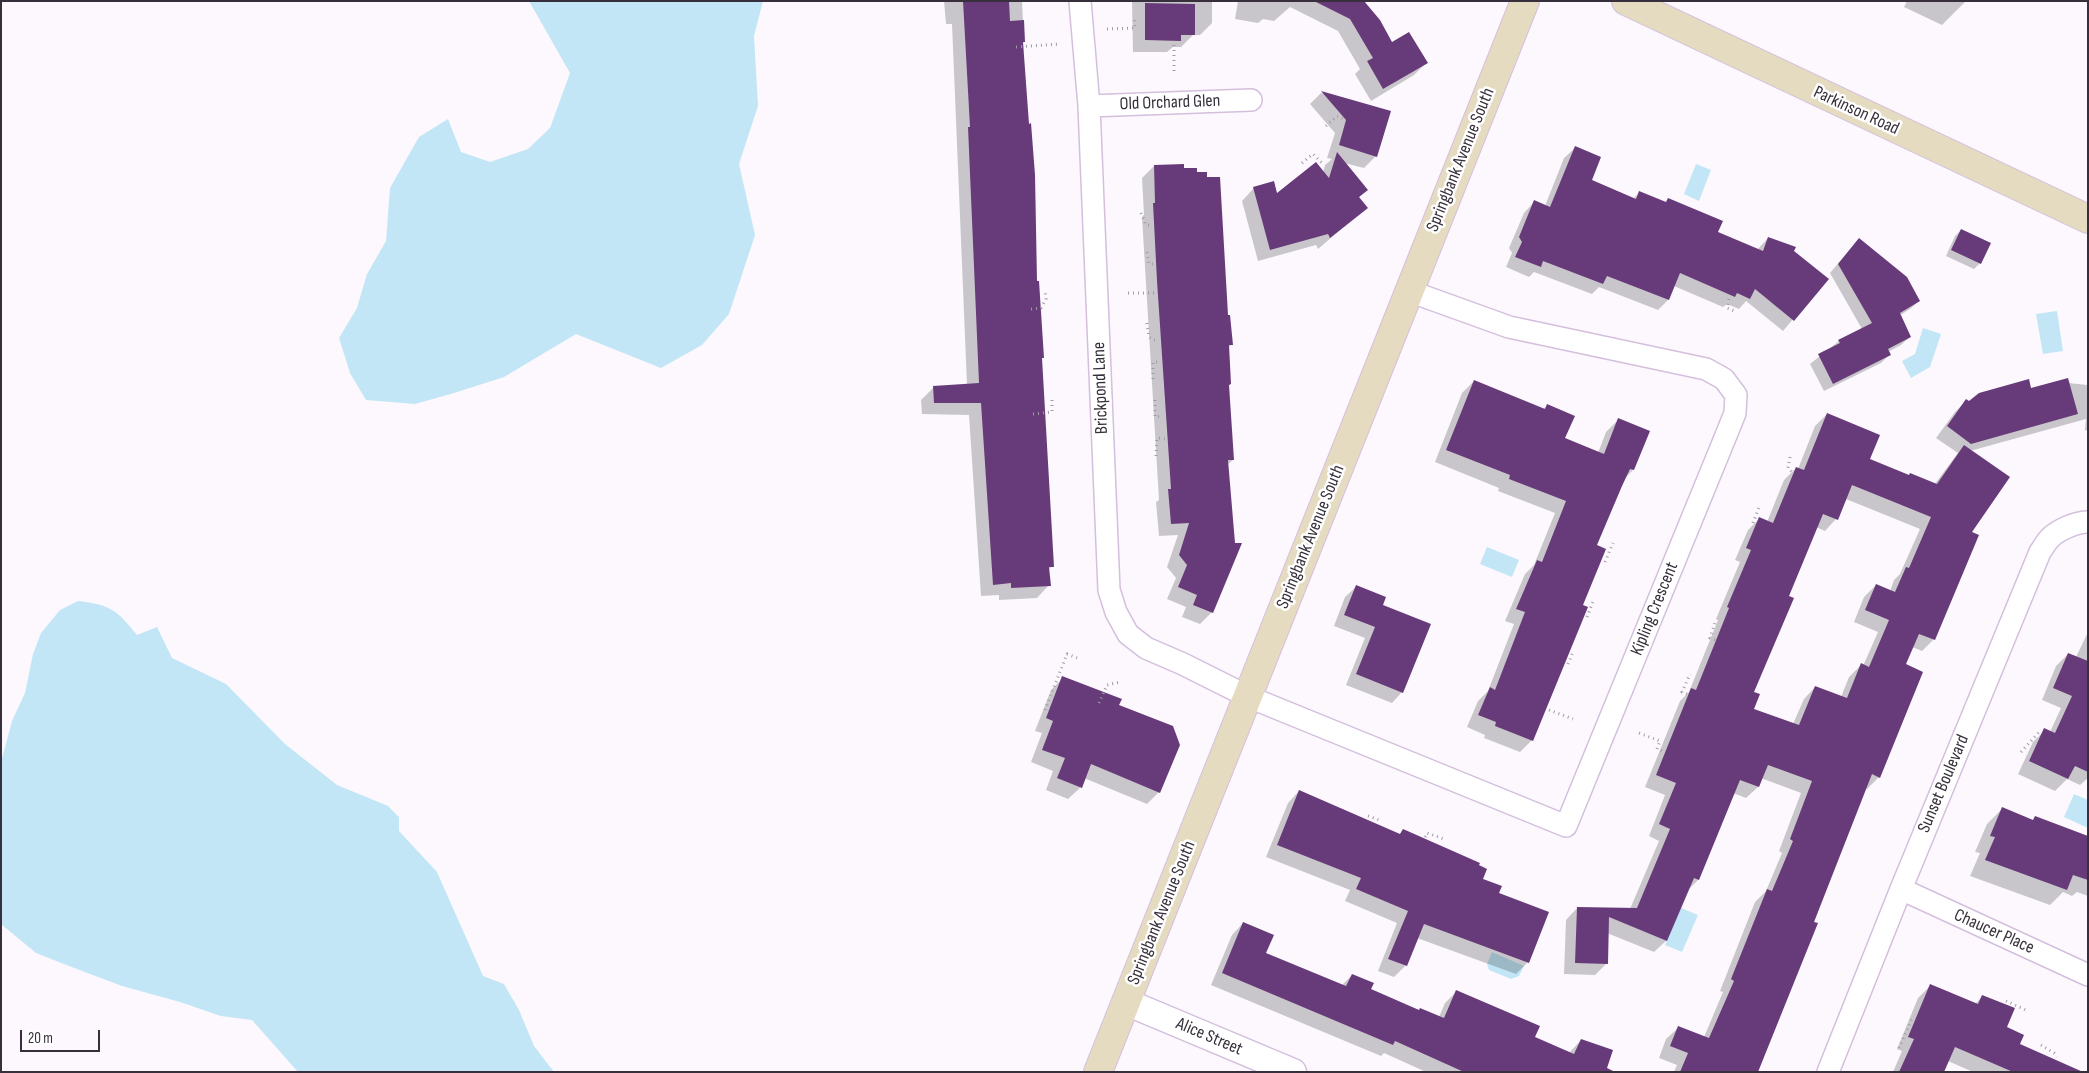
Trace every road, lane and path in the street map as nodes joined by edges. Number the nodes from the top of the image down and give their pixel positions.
1 (1080, 1) edge
2 (1525, 1) edge
3 (1626, 1) edge
4 (1134, 17) dead end
5 (1083, 36) junction
6 (1174, 41) dead end
7 (1016, 47) dead end
8 (1174, 71) dead end
9 (1251, 100) dead end
10 (1089, 106) junction
11 (1344, 119) dead end
12 (1326, 126) dead end
13 (1302, 163) dead end
14 (1323, 164) dead end
15 (1141, 213) dead end
16 (2088, 219) edge
17 (1153, 225) dead end
18 (1147, 252) dead end
19 (1155, 264) dead end
20 (1045, 291) dead end
21 (1409, 291) junction
22 (1128, 293) dead end
23 (1156, 293) dead end
24 (1728, 300) dead end
25 (1031, 309) dead end
26 (1737, 312) dead end
27 (1147, 323) dead end
28 (1159, 340) dead end
29 (1161, 362) dead end
30 (1153, 379) dead end
31 (1052, 397) dead end
32 (1155, 400) dead end
33 (1033, 414) dead end
34 (1162, 416) dead end
35 (1166, 438) dead end
36 (1156, 456) dead end
37 (1790, 457) dead end
38 (1792, 472) dead end
39 (1760, 505) dead end
40 (2088, 522) edge
41 (1753, 524) dead end
42 (1613, 543) dead end
43 (1605, 562) dead end
44 (1594, 599) dead end
45 (1587, 617) dead end
46 (1716, 620) dead end
47 (1715, 640) dead end
48 (1573, 652) dead end
49 (1080, 659) dead end
50 (1568, 664) dead end
51 (1690, 674) dead end
52 (1120, 682) dead end
53 (1686, 694) dead end
54 (1249, 697) junction
55 (1099, 703) dead end
56 (1045, 710) dead end
57 (1549, 710) dead end
58 (1573, 719) dead end
59 (2041, 730) dead end
60 (1639, 733) dead end
61 (1662, 751) dead end
62 (2021, 752) dead end
63 (1368, 816) dead end
64 (1382, 821) dead end
65 (1425, 837) dead end
66 (1444, 839) dead end
67 (1901, 889) junction
68 (2088, 975) edge
69 (2006, 1001) dead end
70 (1126, 1002) junction
71 (2028, 1011) dead end
72 (1913, 1016) dead end
73 (2041, 1045) dead end
74 (1899, 1048) dead end
75 (2057, 1057) dead end
76 (1098, 1072) edge
77 (1292, 1072) edge
78 (1828, 1072) edge

1 - 5 street, Brickpond Lane
2 - 21 main road, Springbank Avenue South
3 - 16 main road, Parkinson Road
4 - 5 path
5 - 7 path
5 - 10 street, Brickpond Lane
6 - 8 path
9 - 10 street, Old Orchard Glen
10 - 54 street, Brickpond Lane
11 - 12 path
13 - 14 path
15 - 17 path
18 - 19 path
20 - 25 path
21 - 54 main road, Springbank Avenue South
21 - 54 street, Kipling Crescent
22 - 23 path
24 - 26 path
27 - 28 path
29 - 30 path
31 - 33 path
32 - 34 path
35 - 36 path
37 - 38 path
39 - 41 path
40 - 67 street, Sunset Boulevard
42 - 43 path
44 - 45 path
46 - 47 path
48 - 50 path
49 - 56 path
51 - 53 path
52 - 55 path
54 - 70 main road, Springbank Avenue South
57 - 58 path
59 - 62 path
60 - 61 path
63 - 64 path
65 - 66 path
67 - 68 street, Chaucer Place
67 - 78 street, Sunset Boulevard
69 - 71 path
70 - 76 main road, Springbank Avenue South
70 - 77 street, Alice Street
72 - 74 path
73 - 75 path

